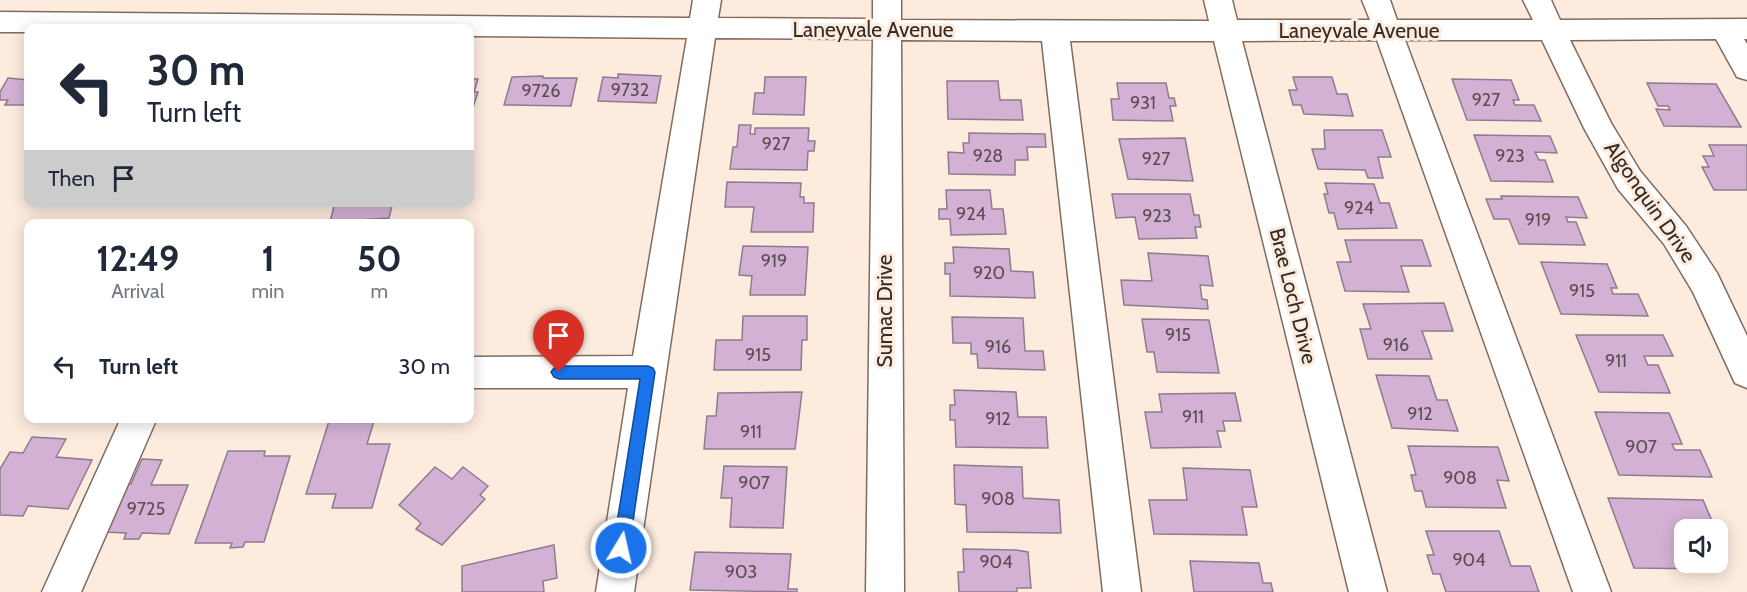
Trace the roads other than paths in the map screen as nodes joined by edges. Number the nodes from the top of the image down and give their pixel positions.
1 (1218, 0) edge
2 (1376, 0) edge
3 (1537, 0) edge
4 (704, 15) edge
5 (886, 15) edge
6 (0, 22) edge
7 (1550, 29) junction
8 (1736, 29) edge
9 (1387, 31) junction
10 (1055, 32) junction
11 (1226, 32) junction
12 (1747, 69) edge
13 (474, 372) edge
14 (648, 372) junction
15 (1747, 372) edge
16 (137, 423) edge
17 (61, 592) edge
18 (615, 592) edge
19 (885, 592) edge
20 (1122, 592) edge
21 (1368, 592) edge
22 (1592, 592) edge

1 - 11 street, Brae Loch Drive
2 - 9 street
3 - 7 street, Algonquin Drive
4 - 5 street, Laneyvale Avenue
4 - 6 street, Laneyvale Avenue
4 - 14 street
5 - 10 street, Laneyvale Avenue
5 - 19 street, Sumac Drive
7 - 8 street, Laneyvale Avenue
7 - 9 street, Laneyvale Avenue
7 - 15 street, Algonquin Drive
8 - 12 street
9 - 11 street, Laneyvale Avenue
9 - 22 street
10 - 11 street, Laneyvale Avenue
10 - 20 street
11 - 21 street, Brae Loch Drive
13 - 14 street
14 - 18 street
16 - 17 street

